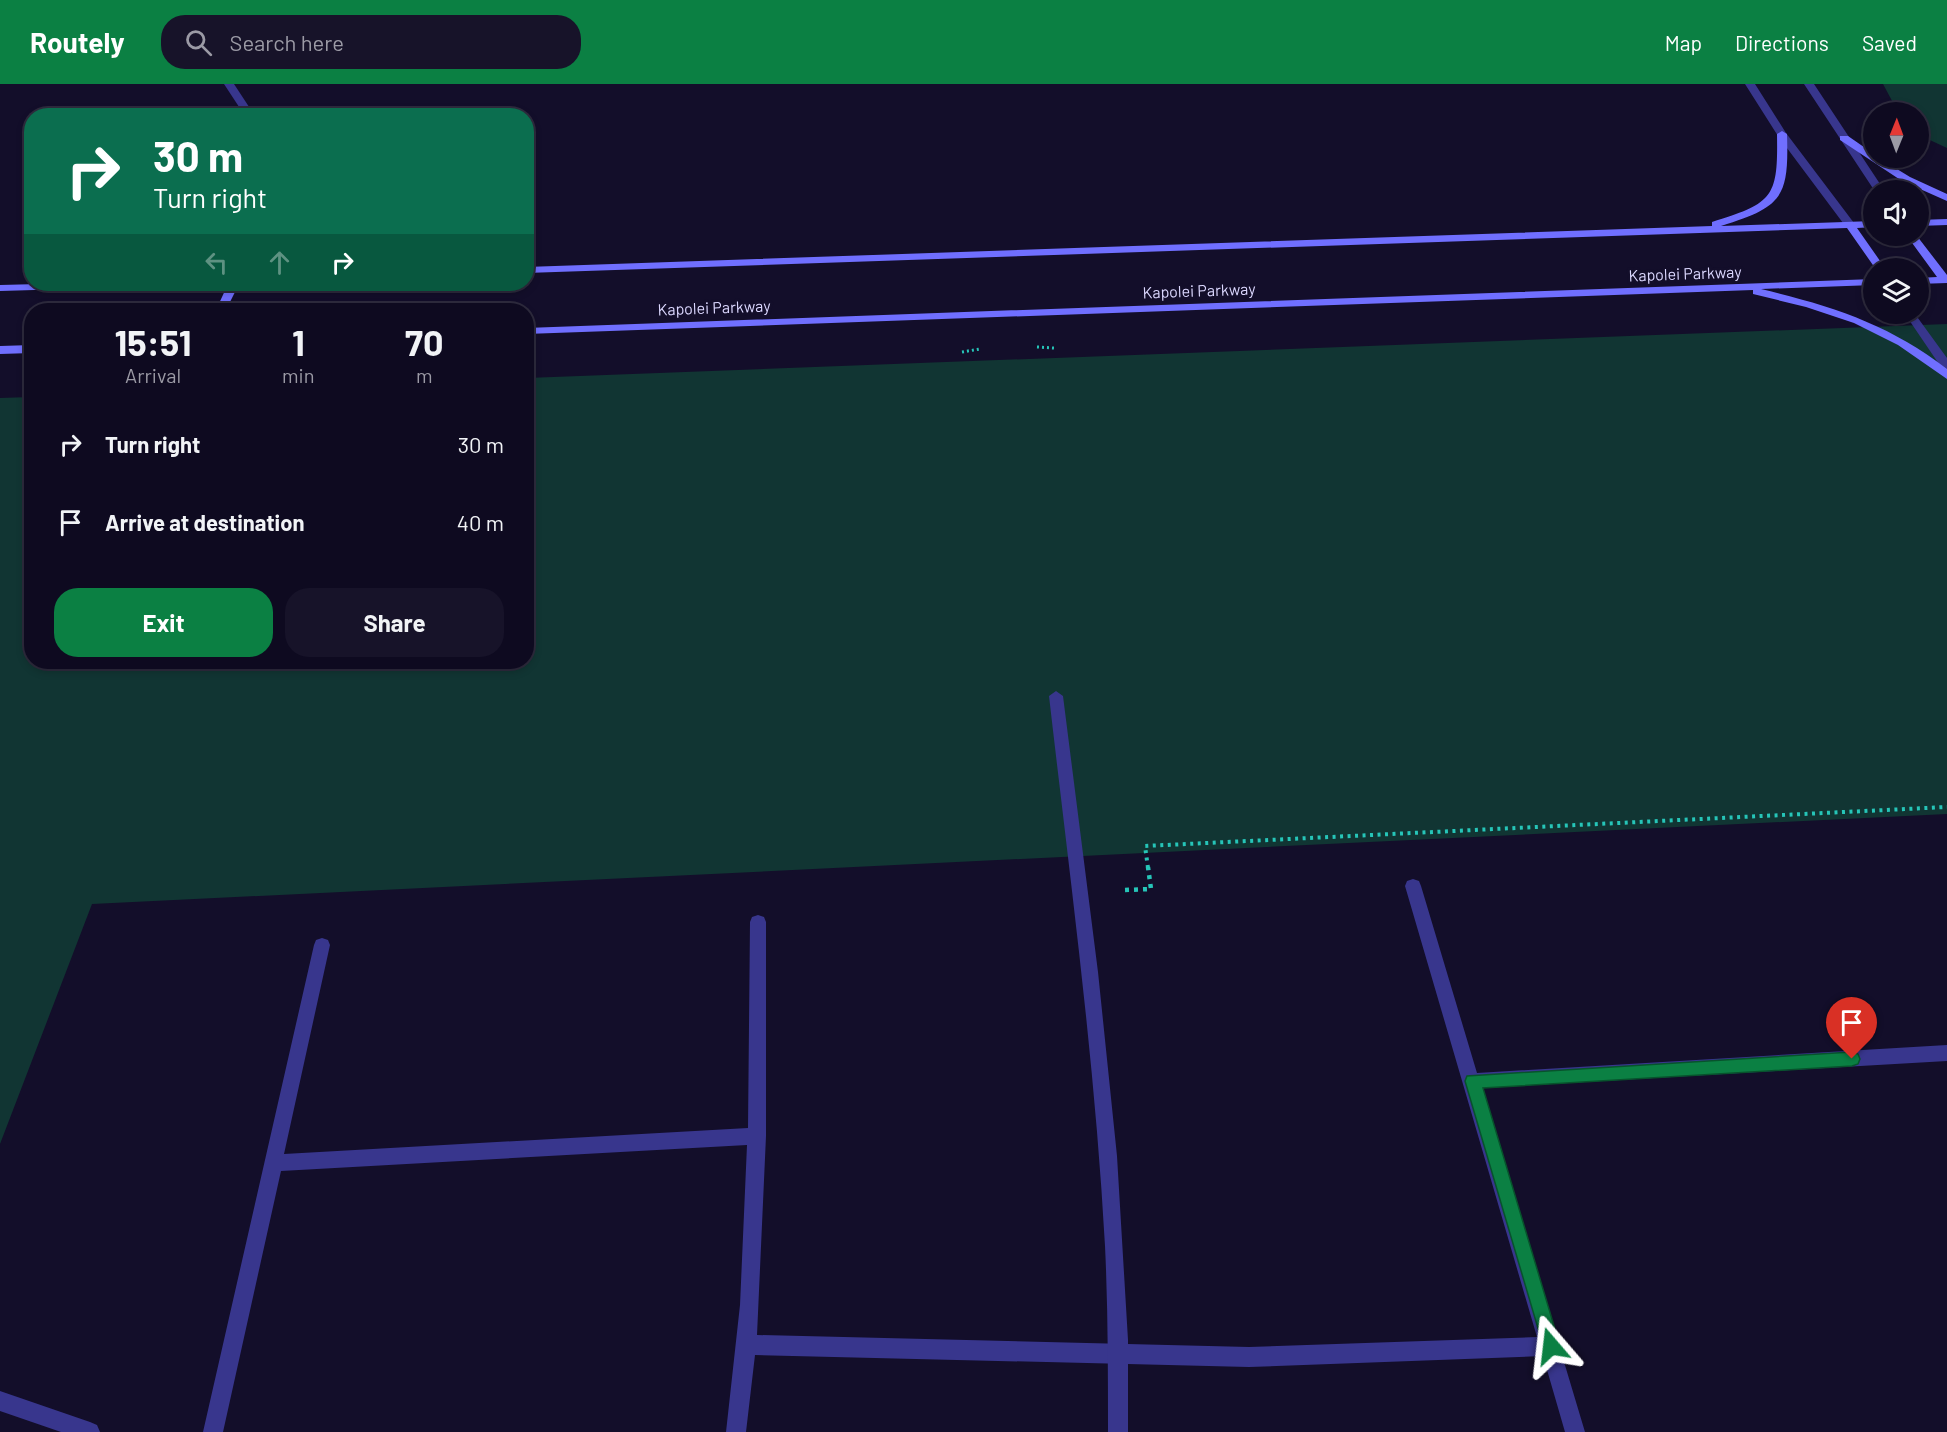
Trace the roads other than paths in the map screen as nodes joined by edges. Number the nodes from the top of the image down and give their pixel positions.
1 (229, 84) edge
2 (1750, 84) edge
3 (1809, 84) edge
4 (245, 108) edge
5 (1782, 134) junction
6 (1844, 138) junction
7 (1872, 180) edge
8 (1947, 198) edge
9 (1947, 222) edge
10 (1929, 223) edge
11 (1863, 224) edge
12 (1850, 225) junction
13 (1696, 230) junction
14 (1920, 246) edge
15 (1873, 258) edge
16 (534, 270) edge
17 (1946, 280) edge
18 (1929, 281) edge
19 (1863, 282) edge
20 (24, 287) edge
21 (1737, 287) junction
22 (0, 288) edge
23 (1917, 324) edge
24 (534, 331) edge
25 (24, 348) edge
26 (0, 350) edge
27 (1947, 368) edge
28 (1947, 375) edge
29 (1056, 696) dead end
30 (1413, 886) dead end
31 (758, 922) dead end
32 (322, 945) dead end
33 (1947, 1053) edge
34 (1473, 1081) junction
35 (757, 1136) junction
36 (273, 1163) junction
37 (747, 1345) junction
38 (1551, 1346) junction
39 (1119, 1353) junction
40 (0, 1401) edge
41 (90, 1432) edge
42 (213, 1432) edge
43 (736, 1432) edge
44 (1118, 1432) edge
45 (1575, 1432) edge

1 - 4 street
2 - 5 street
3 - 6 street
5 - 12 street
5 - 13 main road
6 - 7 street
6 - 8 main road
9 - 10 main road
11 - 12 main road
12 - 13 main road
12 - 15 main road
13 - 16 main road
14 - 17 main road
17 - 18 main road
19 - 21 main road, Kapolei Parkway
20 - 22 main road
21 - 24 main road, Kapolei Parkway
21 - 28 main road
23 - 27 street
25 - 26 main road
29 - 39 street
30 - 34 street
31 - 35 street
32 - 36 street
33 - 34 street
34 - 38 street
35 - 36 street
35 - 37 street
36 - 42 street
37 - 39 street
37 - 43 street
38 - 39 street
38 - 45 street
39 - 44 street
40 - 41 street

